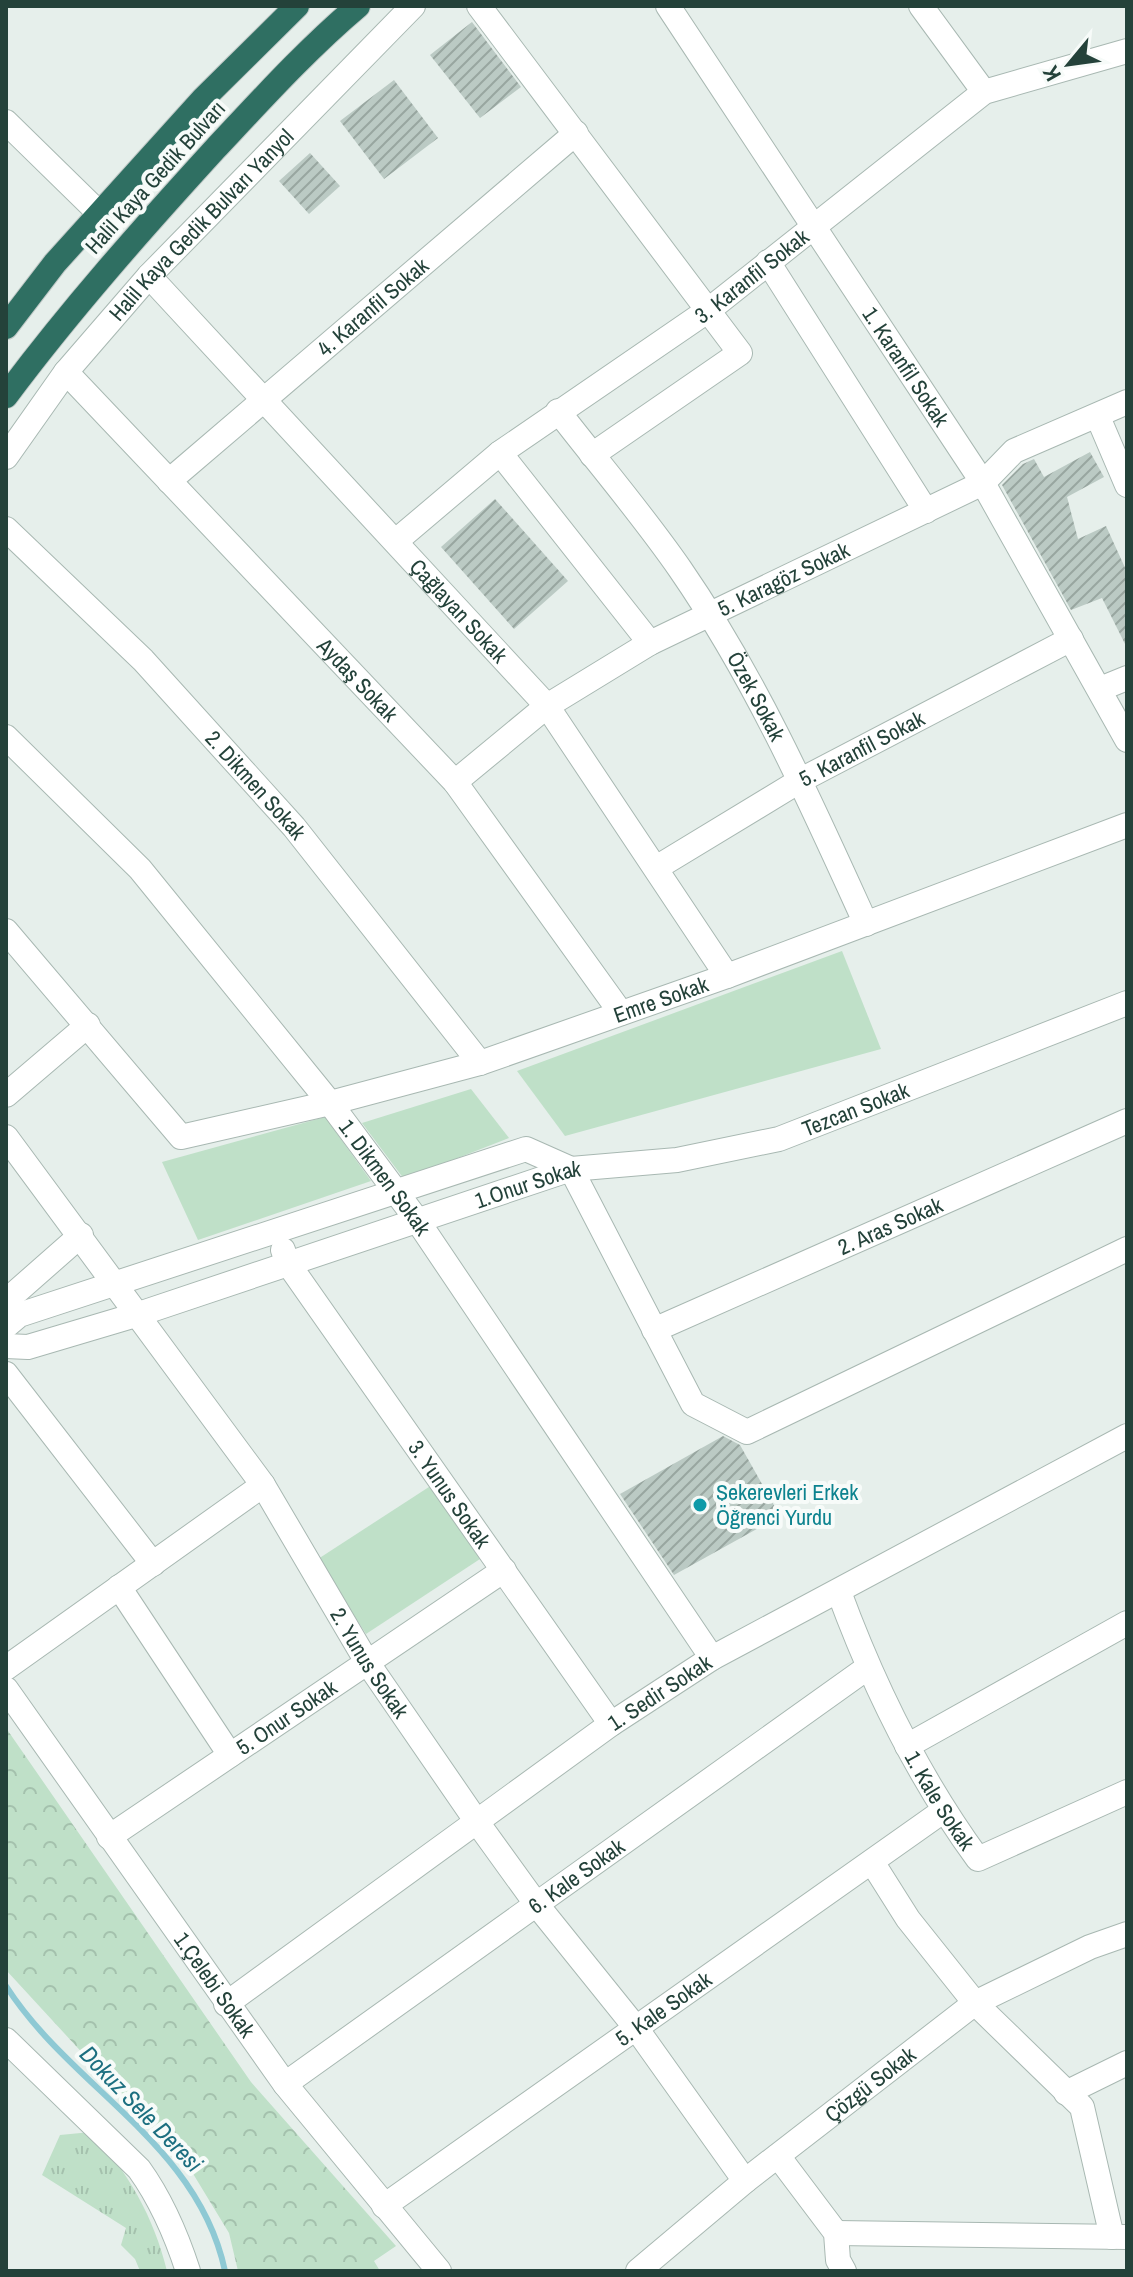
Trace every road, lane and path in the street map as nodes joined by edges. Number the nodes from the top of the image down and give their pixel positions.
1 (297, 6) edge
2 (358, 6) edge
3 (413, 6) edge
4 (479, 6) edge
5 (668, 6) edge
6 (921, 6) edge
7 (1127, 51) edge
8 (984, 92) junction
9 (6, 122) edge
10 (576, 133) junction
11 (100, 214) junction
12 (812, 225) junction
13 (768, 262) junction
14 (149, 276) junction
15 (710, 309) junction
16 (6, 327) edge
17 (66, 372) junction
18 (6, 396) edge
19 (265, 399) junction
20 (1127, 402) edge
21 (558, 411) junction
22 (1098, 417) junction
23 (500, 453) junction
24 (592, 455) junction
25 (6, 457) edge
26 (169, 481) junction
27 (983, 483) junction
28 (1127, 485) edge
29 (926, 511) junction
30 (6, 529) edge
31 (396, 541) junction
32 (708, 613) junction
33 (1071, 639) junction
34 (650, 643) junction
35 (1127, 678) edge
36 (1100, 689) junction
37 (547, 706) junction
38 (6, 737) edge
39 (1127, 740) edge
40 (801, 780) junction
41 (455, 782) junction
42 (1127, 825) edge
43 (656, 868) junction
44 (866, 924) junction
45 (6, 931) edge
46 (727, 976) junction
47 (1127, 1003) edge
48 (621, 1013) junction
49 (88, 1025) junction
50 (480, 1063) junction
51 (6, 1095) edge
52 (330, 1103) junction
53 (1127, 1121) edge
54 (6, 1137) edge
55 (571, 1169) junction
56 (397, 1192) junction
57 (417, 1220) junction
58 (278, 1233) junction
59 (81, 1235) junction
60 (1127, 1249) edge
61 (287, 1262) junction
62 (117, 1285) junction
63 (6, 1301) edge
64 (139, 1314) junction
65 (6, 1326) edge
66 (654, 1330) junction
67 (6, 1346) edge
68 (6, 1374) edge
69 (1127, 1437) edge
70 (263, 1485) junction
71 (153, 1564) junction
72 (504, 1570) junction
73 (119, 1587) junction
74 (839, 1592) junction
75 (1127, 1623) edge
76 (712, 1658) junction
77 (367, 1662) junction
78 (6, 1668) edge
79 (867, 1668) junction
80 (6, 1689) edge
81 (611, 1724) junction
82 (907, 1746) junction
83 (230, 1755) junction
84 (1127, 1792) edge
85 (943, 1811) junction
86 (477, 1822) junction
87 (109, 1837) junction
88 (872, 1862) junction
89 (537, 1905) junction
90 (1127, 1934) edge
91 (975, 2003) junction
92 (226, 2004) junction
93 (636, 2028) junction
94 (6, 2040) edge
95 (1127, 2063) edge
96 (285, 2084) junction
97 (1066, 2093) junction
98 (778, 2156) junction
99 (745, 2181) junction
100 (384, 2206) junction
101 (836, 2233) junction
102 (1119, 2237) edge
103 (648, 2268) edge
104 (188, 2271) edge
105 (439, 2271) edge
106 (844, 2271) edge

1 - 11 highway, Halil Kaya Gedik Bulvarı
2 - 18 highway, Halil Kaya Gedik Bulvarı
3 - 14 street, Halil Kaya Gedik Bulvarı Yanyol
4 - 10 street
5 - 12 street, 1. Karanfil Sokak
6 - 8 street
7 - 8 street, 3. Karanfil Sokak
8 - 12 street, 3. Karanfil Sokak
9 - 11 street
10 - 15 street
10 - 19 street, 4. Karanfil Sokak
11 - 16 highway, Halil Kaya Gedik Bulvarı
12 - 13 street, 3. Karanfil Sokak
12 - 27 street, 1. Karanfil Sokak
13 - 15 street, 3. Karanfil Sokak
13 - 29 street
14 - 17 street, Halil Kaya Gedik Bulvarı Yanyol
14 - 19 street, Çağlayan Sokak
15 - 21 street, 3. Karanfil Sokak
15 - 24 street
17 - 25 street, Halil Kaya Gedik Bulvarı Yanyol
17 - 26 street, Aydaş Sokak
19 - 26 street, 4. Karanfil Sokak
19 - 31 street, Çağlayan Sokak
20 - 22 street, 5. Karagöz Sokak
21 - 23 street, 3. Karanfil Sokak
21 - 24 street, Özek Sokak
22 - 27 street, 5. Karagöz Sokak
22 - 28 street
23 - 31 street, 3. Karanfil Sokak
23 - 34 street
24 - 32 street, Özek Sokak
26 - 41 street, Aydaş Sokak
27 - 29 street, 5. Karagöz Sokak
27 - 33 street, 1. Karanfil Sokak
29 - 32 street, 5. Karagöz Sokak
30 - 50 street, 2. Dikmen Sokak
31 - 37 street, Çağlayan Sokak
32 - 34 street, 5. Karagöz Sokak
32 - 40 street, Özek Sokak
33 - 36 street, 1. Karanfil Sokak
33 - 40 street, 5. Karanfil Sokak
34 - 37 street, 5. Karagöz Sokak
35 - 36 street
36 - 39 street, 1. Karanfil Sokak
37 - 41 street, 5. Karagöz Sokak
37 - 43 street, Çağlayan Sokak
38 - 52 street, 1. Dikmen Sokak
40 - 43 street, 5. Karanfil Sokak
40 - 44 street, Özek Sokak
41 - 48 street, Aydaş Sokak
42 - 44 street, Emre Sokak
43 - 46 street, Çağlayan Sokak
44 - 46 street, Emre Sokak
45 - 49 street
46 - 48 street, Emre Sokak
47 - 55 street, Tezcan Sokak
48 - 50 street, Emre Sokak
49 - 51 street
49 - 52 street, Emre Sokak
50 - 52 street, Emre Sokak
52 - 56 street, 1. Dikmen Sokak
53 - 66 street, 2. Aras Sokak
54 - 59 street, 2. Yunus Sokak
55 - 56 street, 1.Onur Sokak
55 - 57 street, 1.Onur Sokak
55 - 66 street
56 - 57 street, 1. Dikmen Sokak
56 - 58 street, 1.Onur Sokak
57 - 61 street, 1.Onur Sokak
57 - 76 street, 1. Dikmen Sokak
58 - 61 street, 3. Yunus Sokak
58 - 62 street, 1.Onur Sokak
59 - 62 street, 2. Yunus Sokak
59 - 63 street
60 - 66 street
61 - 64 street, 1.Onur Sokak
61 - 72 street, 3. Yunus Sokak
62 - 64 street, 2. Yunus Sokak
62 - 65 street, 1.Onur Sokak
64 - 67 street, 1.Onur Sokak
64 - 70 street, 2. Yunus Sokak
68 - 71 street
69 - 74 street, 1. Sedir Sokak
70 - 71 street
70 - 77 street, 2. Yunus Sokak
71 - 73 street
72 - 77 street, 5. Onur Sokak
72 - 81 street, 3. Yunus Sokak
73 - 78 street
73 - 83 street
74 - 76 street, 1. Sedir Sokak
74 - 79 street, 1. Kale Sokak
75 - 82 street
76 - 81 street, 1. Sedir Sokak
77 - 83 street, 5. Onur Sokak
77 - 86 street, 2. Yunus Sokak
79 - 82 street, 1. Kale Sokak
79 - 89 street, 6. Kale Sokak
80 - 87 street, 1.Çelebi Sokak
81 - 86 street, 1. Sedir Sokak
82 - 85 street, 1. Kale Sokak
83 - 87 street, 5. Onur Sokak
84 - 85 street, 1. Kale Sokak
85 - 88 street, 5. Kale Sokak
86 - 89 street, 2. Yunus Sokak
86 - 92 street, 1. Sedir Sokak
87 - 92 street, 1.Çelebi Sokak
88 - 91 street
88 - 93 street, 5. Kale Sokak
89 - 93 street, 2. Yunus Sokak
89 - 96 street, 6. Kale Sokak
90 - 91 street, Çözgü Sokak
91 - 97 street
91 - 98 street, Çözgü Sokak
92 - 96 street, 1.Çelebi Sokak
93 - 99 street, 2. Yunus Sokak
93 - 100 street, 5. Kale Sokak
94 - 104 street
95 - 97 street
96 - 100 street, 1.Çelebi Sokak
97 - 102 street
98 - 99 street, Çözgü Sokak
98 - 101 street
99 - 103 street, Çözgü Sokak
100 - 105 street, 1.Çelebi Sokak
101 - 102 street
101 - 106 street

